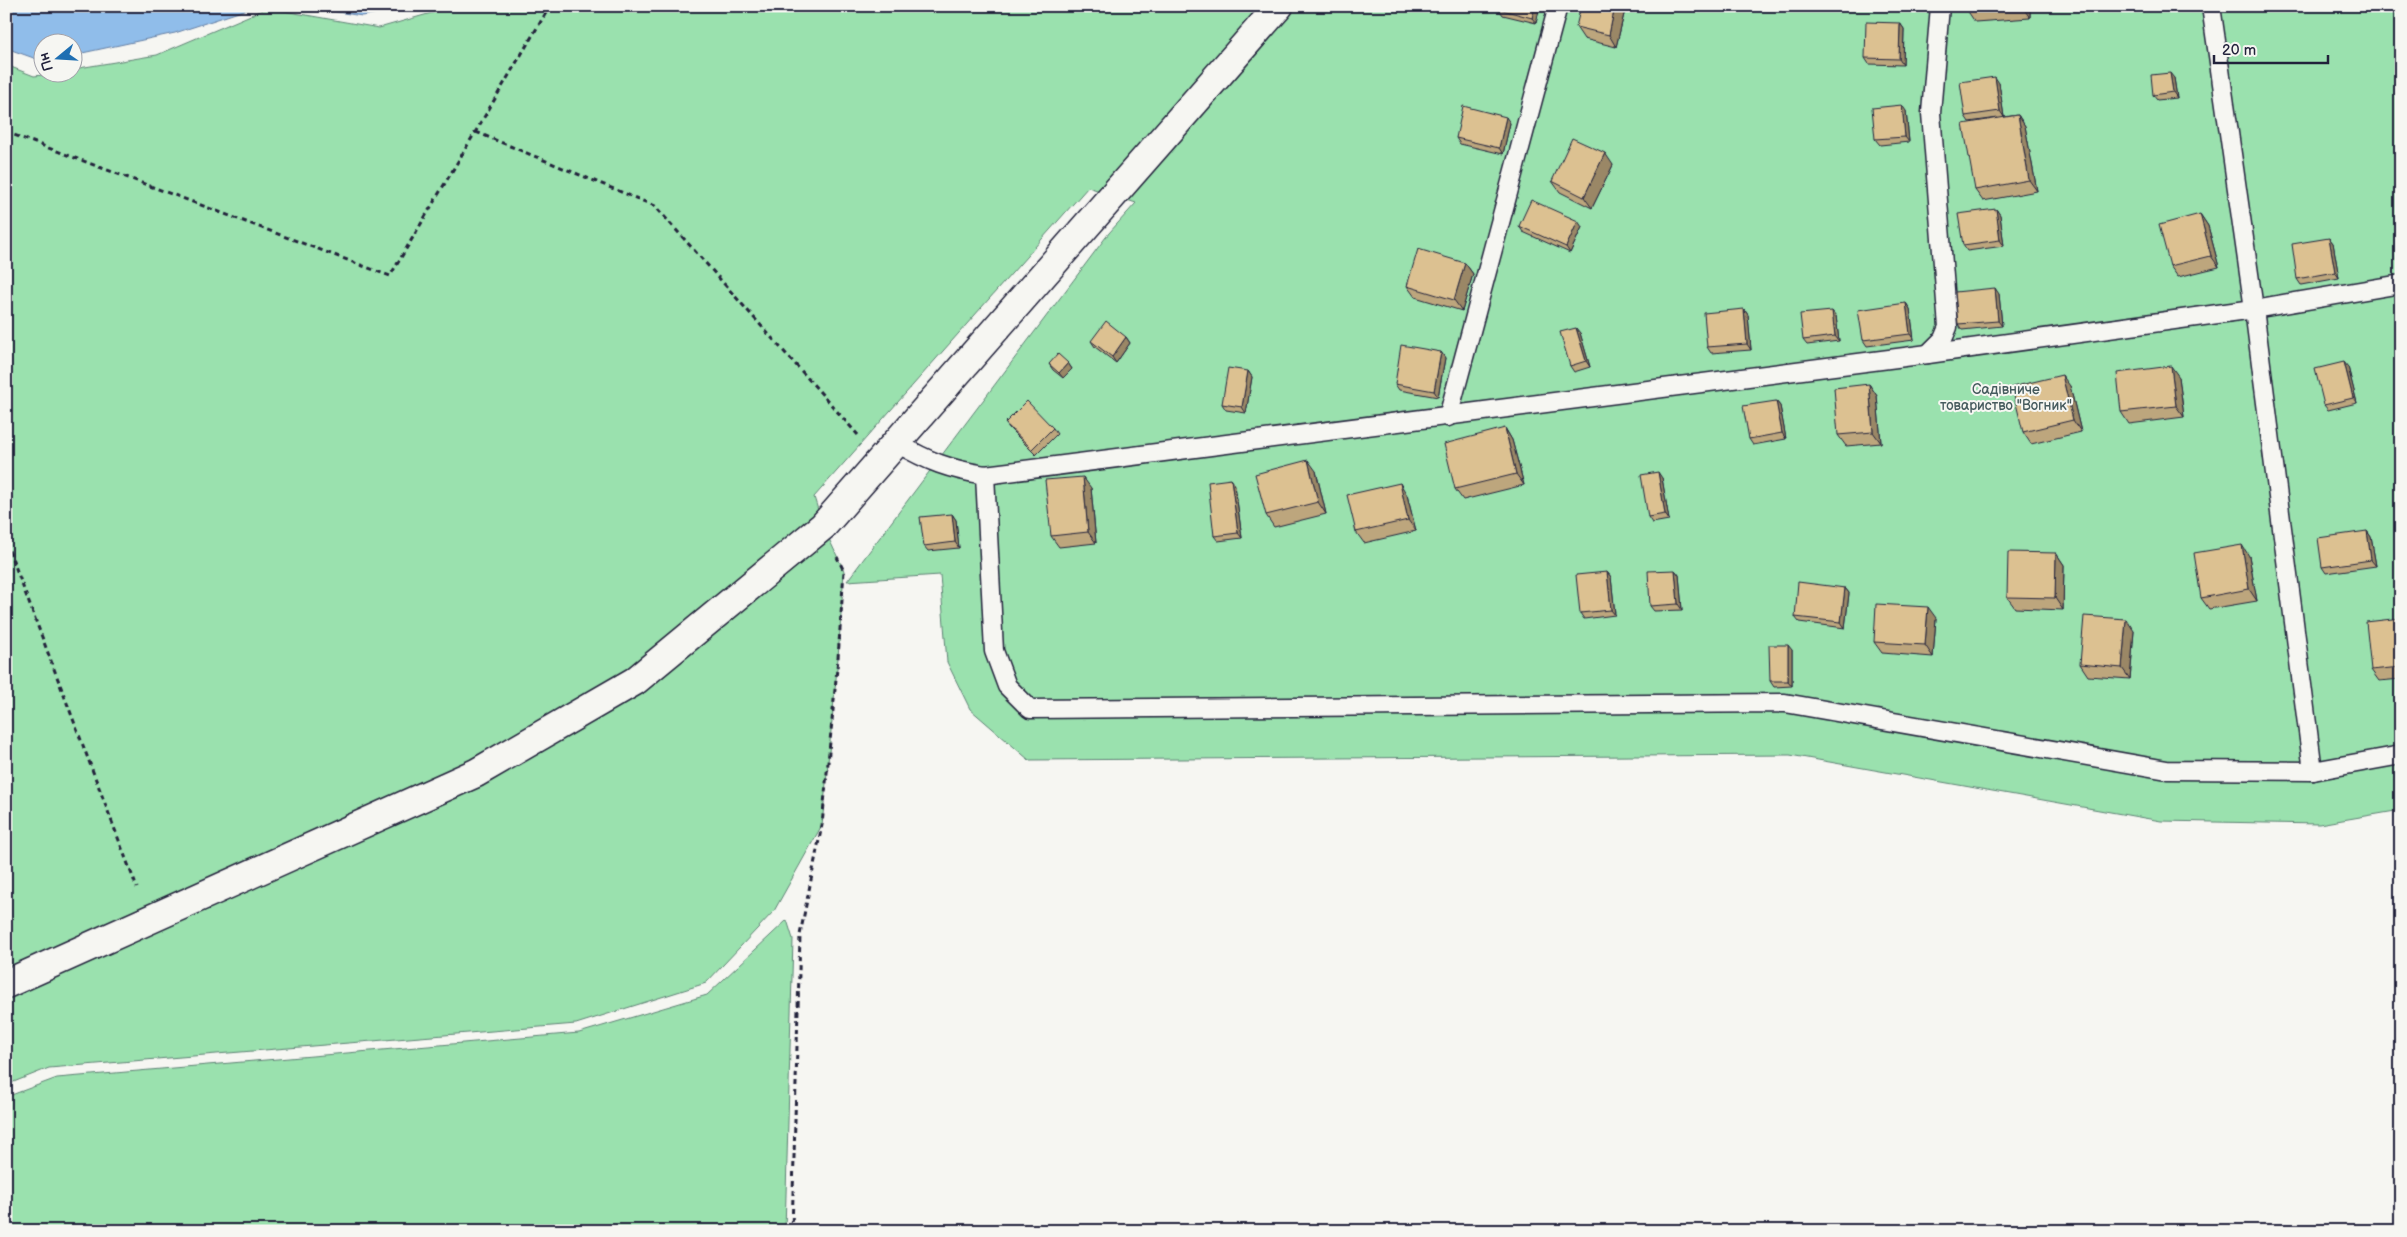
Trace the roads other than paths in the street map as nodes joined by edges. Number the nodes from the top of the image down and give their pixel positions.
1 (1279, 6) edge
2 (1558, 6) edge
3 (1940, 6) edge
4 (2210, 6) edge
5 (2401, 284) edge
6 (2254, 309) junction
7 (1928, 354) junction
8 (1448, 417) junction
9 (889, 453) junction
10 (985, 476) junction
11 (2401, 755) edge
12 (2313, 771) junction
13 (6, 984) edge

1 - 9 street
2 - 8 lane
3 - 7 lane
4 - 6 lane
5 - 6 lane
6 - 7 lane
6 - 12 lane
7 - 8 lane
8 - 10 lane
9 - 10 lane
9 - 13 street
10 - 12 lane
11 - 12 lane

